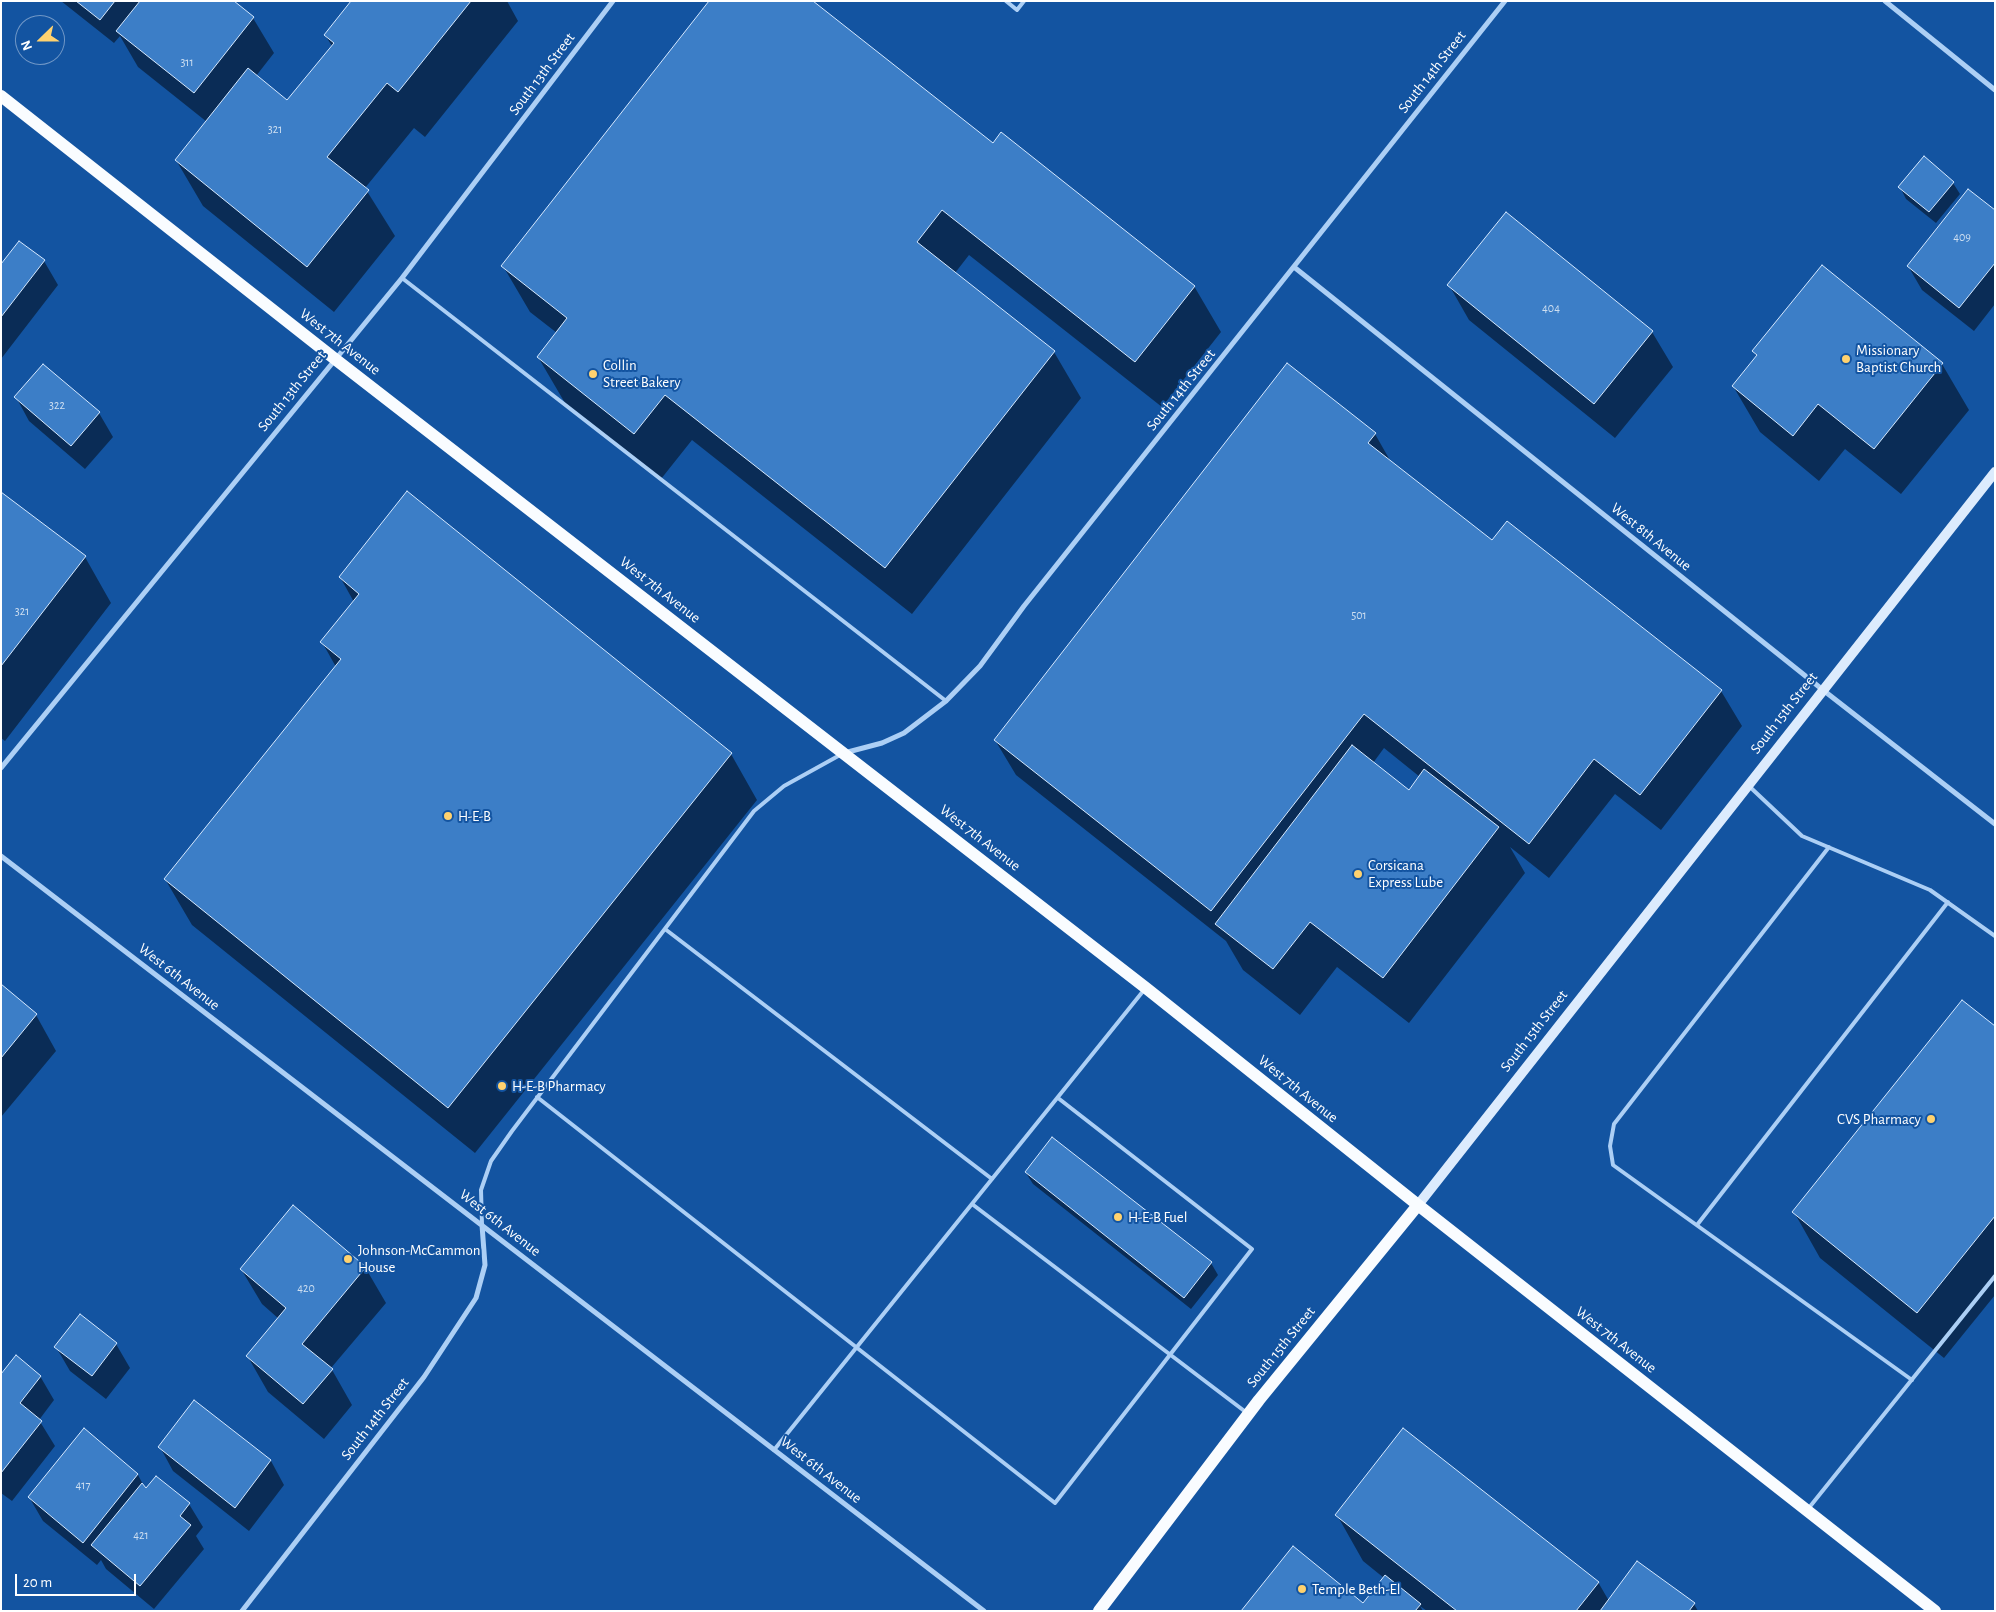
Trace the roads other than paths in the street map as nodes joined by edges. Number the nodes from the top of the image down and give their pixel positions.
1 (613, 1) edge
2 (1006, 1) edge
3 (1024, 1) edge
4 (1505, 1) edge
5 (1885, 1) edge
6 (1995, 90) edge
7 (1, 96) edge
8 (1294, 267) junction
9 (402, 278) junction
10 (335, 359) junction
11 (1995, 472) edge
12 (1823, 690) junction
13 (946, 701) junction
14 (844, 753) junction
15 (1, 768) edge
16 (1748, 785) junction
17 (1995, 824) edge
18 (1828, 847) junction
19 (1, 856) edge
20 (1948, 902) junction
21 (665, 929) junction
22 (1995, 936) edge
23 (1146, 988) junction
24 (537, 1097) junction
25 (1058, 1098) junction
26 (992, 1179) junction
27 (972, 1204) junction
28 (1418, 1205) junction
29 (482, 1225) junction
30 (1697, 1226) junction
31 (1995, 1276) edge
32 (857, 1347) junction
33 (1170, 1354) junction
34 (1912, 1380) junction
35 (1248, 1414) junction
36 (774, 1450) junction
37 (1806, 1511) junction
38 (242, 1611) edge
39 (984, 1611) edge
40 (1099, 1611) edge
41 (1935, 1611) edge

1 - 9 street, South 13th Street
2 - 3 lane
4 - 8 street, South 14th Street
5 - 6 street
7 - 10 main road, West 7th Avenue
8 - 12 street, West 8th Avenue
8 - 13 street, South 14th Street
9 - 10 street, South 13th Street
9 - 13 lane
10 - 14 main road, West 7th Avenue
10 - 15 street, South 13th Street
11 - 12 main road, South 15th Street
12 - 16 main road, South 15th Street
12 - 17 street, West 8th Avenue
13 - 14 street, South 14th Street
14 - 21 lane
14 - 23 main road, West 7th Avenue
16 - 18 lane
16 - 28 main road, South 15th Street
18 - 20 lane
18 - 30 lane
19 - 29 street, West 6th Avenue
20 - 22 lane
20 - 30 lane
21 - 24 lane
21 - 26 lane
23 - 25 lane
23 - 28 main road, West 7th Avenue
24 - 29 lane
24 - 32 lane
25 - 26 lane
25 - 33 lane
26 - 27 lane
27 - 32 lane
27 - 33 lane
28 - 35 main road, South 15th Street
28 - 37 main road, West 7th Avenue
29 - 36 street, West 6th Avenue
29 - 38 street, South 14th Street
30 - 34 lane
31 - 34 lane
32 - 33 lane
32 - 36 lane
33 - 35 lane
34 - 37 lane
35 - 40 main road, South 15th Street
36 - 39 street, West 6th Avenue
37 - 41 main road, West 7th Avenue

